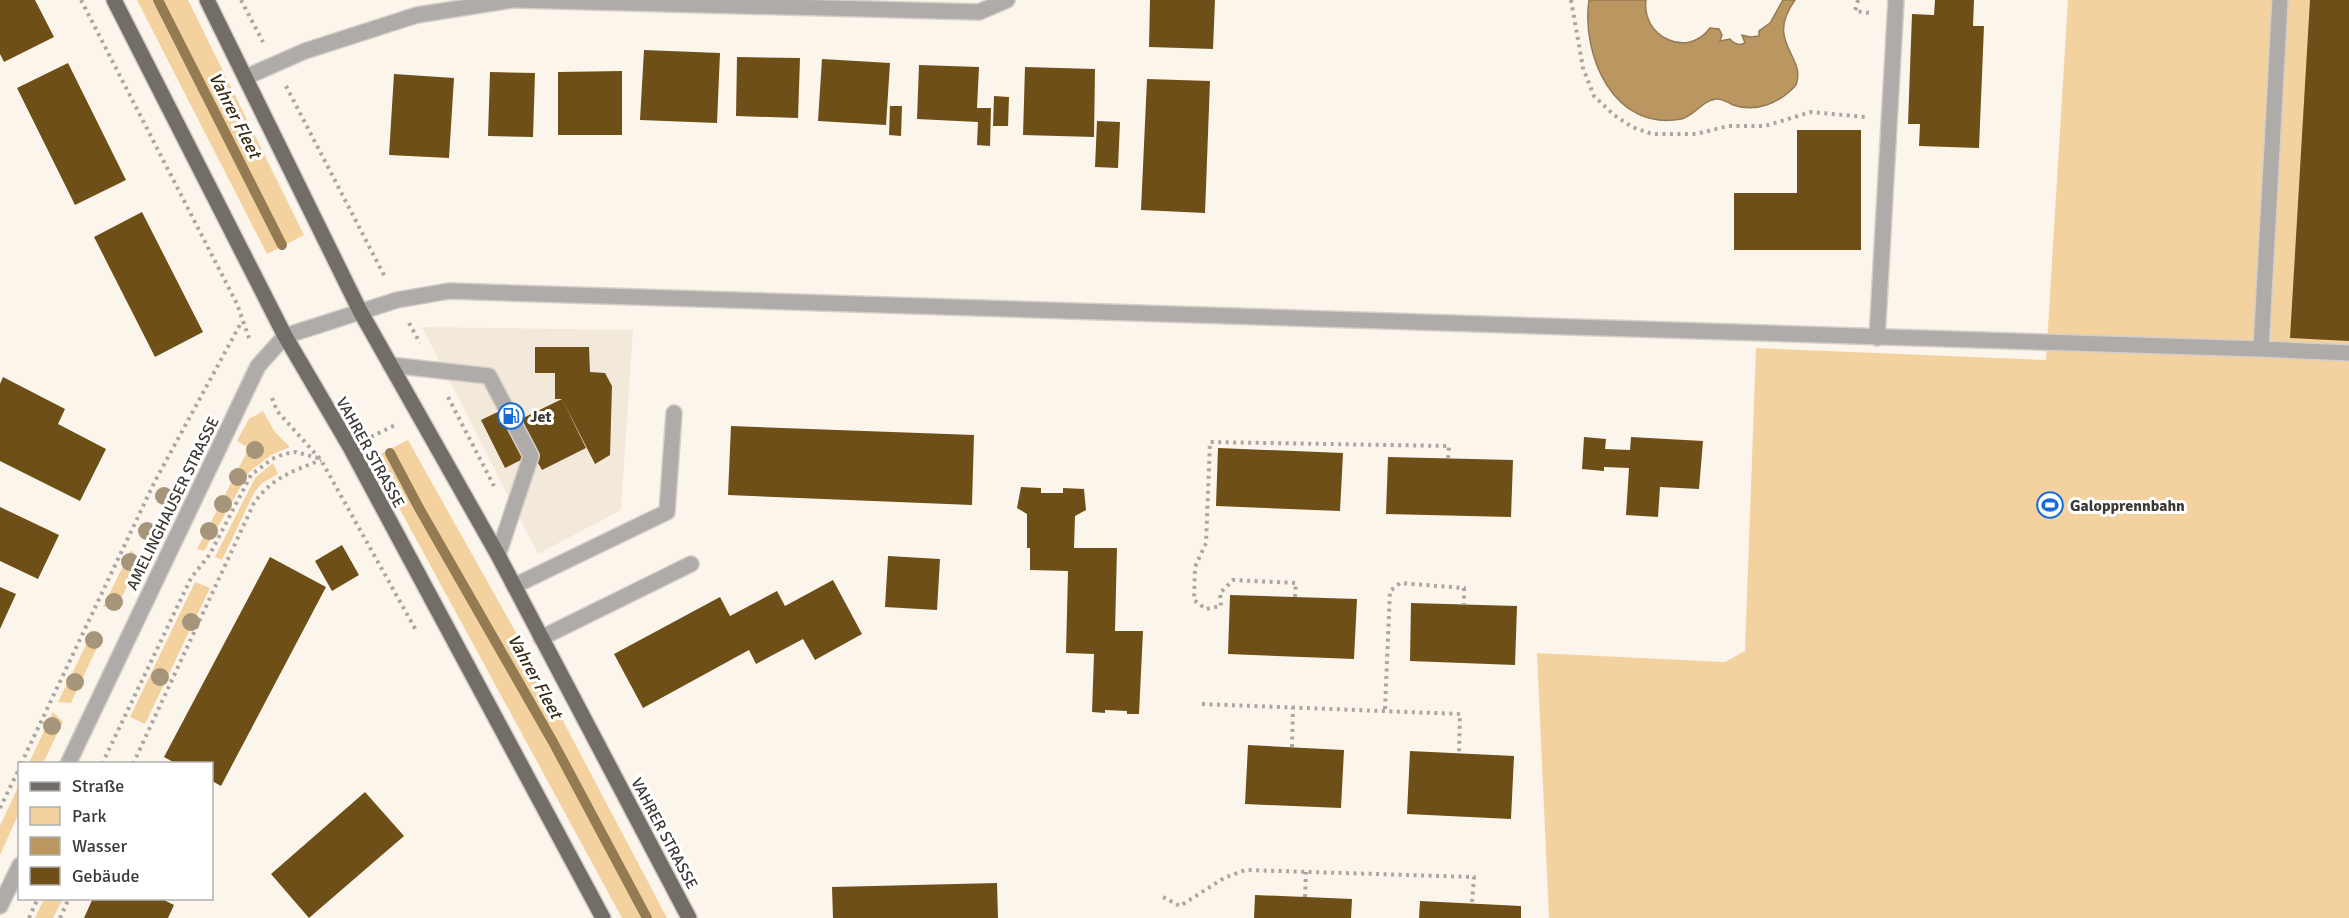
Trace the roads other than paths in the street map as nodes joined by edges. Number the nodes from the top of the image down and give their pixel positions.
1 (114, 0) edge
2 (207, 0) edge
3 (515, 0) edge
4 (1007, 0) edge
5 (1896, 0) edge
6 (2280, 0) edge
7 (246, 77) junction
8 (360, 311) junction
9 (285, 336) junction
10 (1876, 338) junction
11 (2262, 349) junction
12 (2349, 353) edge
13 (390, 365) junction
14 (674, 413) dead end
15 (498, 555) junction
16 (691, 564) dead end
17 (514, 586) junction
18 (541, 638) junction
19 (69, 762) edge
20 (18, 869) edge
21 (0, 906) edge
22 (603, 918) edge
23 (689, 918) edge

1 - 9 main road, VAHRER STRASSE
2 - 7 main road, VAHRER STRASSE
3 - 4 street
3 - 7 street
5 - 10 street
6 - 11 street
7 - 8 main road, VAHRER STRASSE
8 - 9 street, AMELINGHAUSER STRASSE
8 - 10 street, AMELINGHAUSER STRASSE
8 - 13 main road, VAHRER STRASSE
9 - 19 street, AMELINGHAUSER STRASSE
9 - 22 main road, VAHRER STRASSE
10 - 11 street, AMELINGHAUSER STRASSE
11 - 12 street, AMELINGHAUSER STRASSE
13 - 15 main road, VAHRER STRASSE
13 - 15 street
14 - 17 street
15 - 17 main road, VAHRER STRASSE
16 - 18 street
17 - 18 main road, VAHRER STRASSE
18 - 23 main road, VAHRER STRASSE
20 - 21 street

